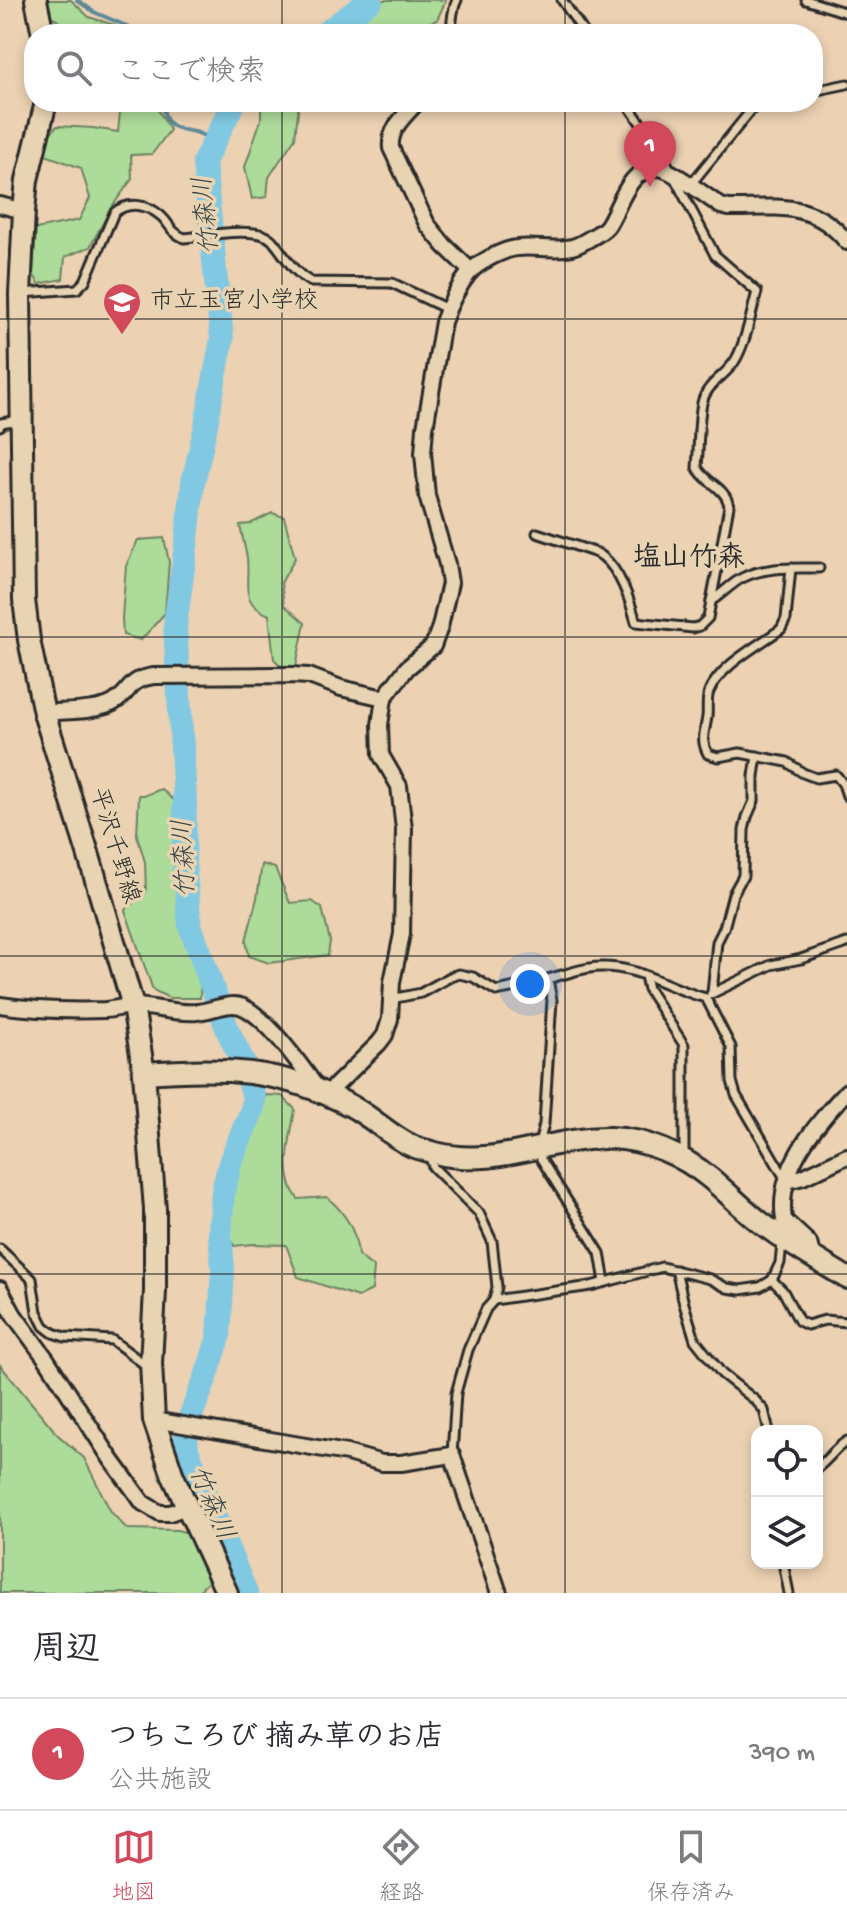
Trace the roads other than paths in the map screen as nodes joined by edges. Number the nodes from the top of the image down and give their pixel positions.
1 (36, 0) edge
2 (457, 0) edge
3 (562, 0) edge
4 (806, 0) edge
5 (847, 13) edge
6 (41, 24) edge
7 (451, 24) edge
8 (578, 24) edge
9 (847, 84) edge
10 (823, 89) edge
11 (44, 112) edge
12 (408, 112) edge
13 (633, 112) edge
14 (750, 112) edge
15 (670, 171) junction
16 (689, 185) junction
17 (0, 205) edge
18 (24, 211) junction
19 (847, 242) edge
20 (471, 271) junction
21 (20, 294) junction
22 (448, 309) junction
23 (21, 420) junction
24 (0, 426) edge
25 (537, 533) dead end
26 (791, 568) junction
27 (819, 568) dead end
28 (711, 601) junction
29 (384, 698) junction
30 (44, 713) junction
31 (757, 756) junction
32 (847, 796) edge
33 (847, 943) edge
34 (645, 976) junction
35 (548, 979) junction
36 (709, 996) junction
37 (391, 999) junction
38 (0, 1005) edge
39 (133, 1006) junction
40 (144, 1073) junction
41 (847, 1091) edge
42 (323, 1093) junction
43 (538, 1148) junction
44 (428, 1151) junction
45 (847, 1156) edge
46 (684, 1160) junction
47 (787, 1181) junction
48 (782, 1239) junction
49 (0, 1249) edge
50 (813, 1258) junction
51 (676, 1270) junction
52 (847, 1278) edge
53 (772, 1280) junction
54 (605, 1282) junction
55 (0, 1289) edge
56 (494, 1300) junction
57 (847, 1322) edge
58 (151, 1363) junction
59 (154, 1420) junction
60 (768, 1425) edge
61 (847, 1441) edge
62 (452, 1455) junction
63 (823, 1464) edge
64 (186, 1507) junction
65 (784, 1569) edge
66 (227, 1593) edge
67 (499, 1593) edge
68 (789, 1593) edge

1 - 6 main road
2 - 7 lane
3 - 8 lane
4 - 5 lane
9 - 10 lane
11 - 18 main road, 平沢千野線
12 - 20 street
13 - 15 lane
14 - 16 lane
15 - 16 street
15 - 20 street
15 - 28 lane
16 - 19 street
17 - 18 street
18 - 21 main road, 平沢千野線
20 - 22 street
21 - 22 lane
21 - 23 main road, 平沢千野線
22 - 29 street
23 - 24 lane
23 - 30 main road, 平沢千野線
25 - 28 lane
26 - 27 lane
26 - 28 lane
26 - 31 lane
29 - 30 street
29 - 37 street
30 - 39 main road, 平沢千野線
31 - 32 lane
31 - 36 lane
33 - 36 lane
34 - 35 lane
34 - 36 lane
34 - 46 lane
35 - 37 lane
35 - 43 lane
36 - 47 lane
37 - 42 street
38 - 39 street
39 - 40 main road, 平沢千野線
39 - 42 street
40 - 42 main road
40 - 58 main road, 平沢千野線
41 - 47 street
42 - 44 main road
43 - 44 main road
43 - 46 main road
43 - 54 lane
44 - 56 lane
45 - 47 street
46 - 48 main road
47 - 50 street
48 - 50 main road
48 - 53 lane
49 - 58 lane
50 - 52 main road
51 - 53 lane
51 - 54 lane
51 - 60 lane
53 - 57 lane
54 - 56 lane
55 - 64 street
56 - 62 lane
58 - 59 main road, 平沢千野線
59 - 62 street
59 - 64 main road, 平沢千野線
61 - 63 lane
62 - 67 street
64 - 66 main road, 平沢千野線
65 - 68 lane

